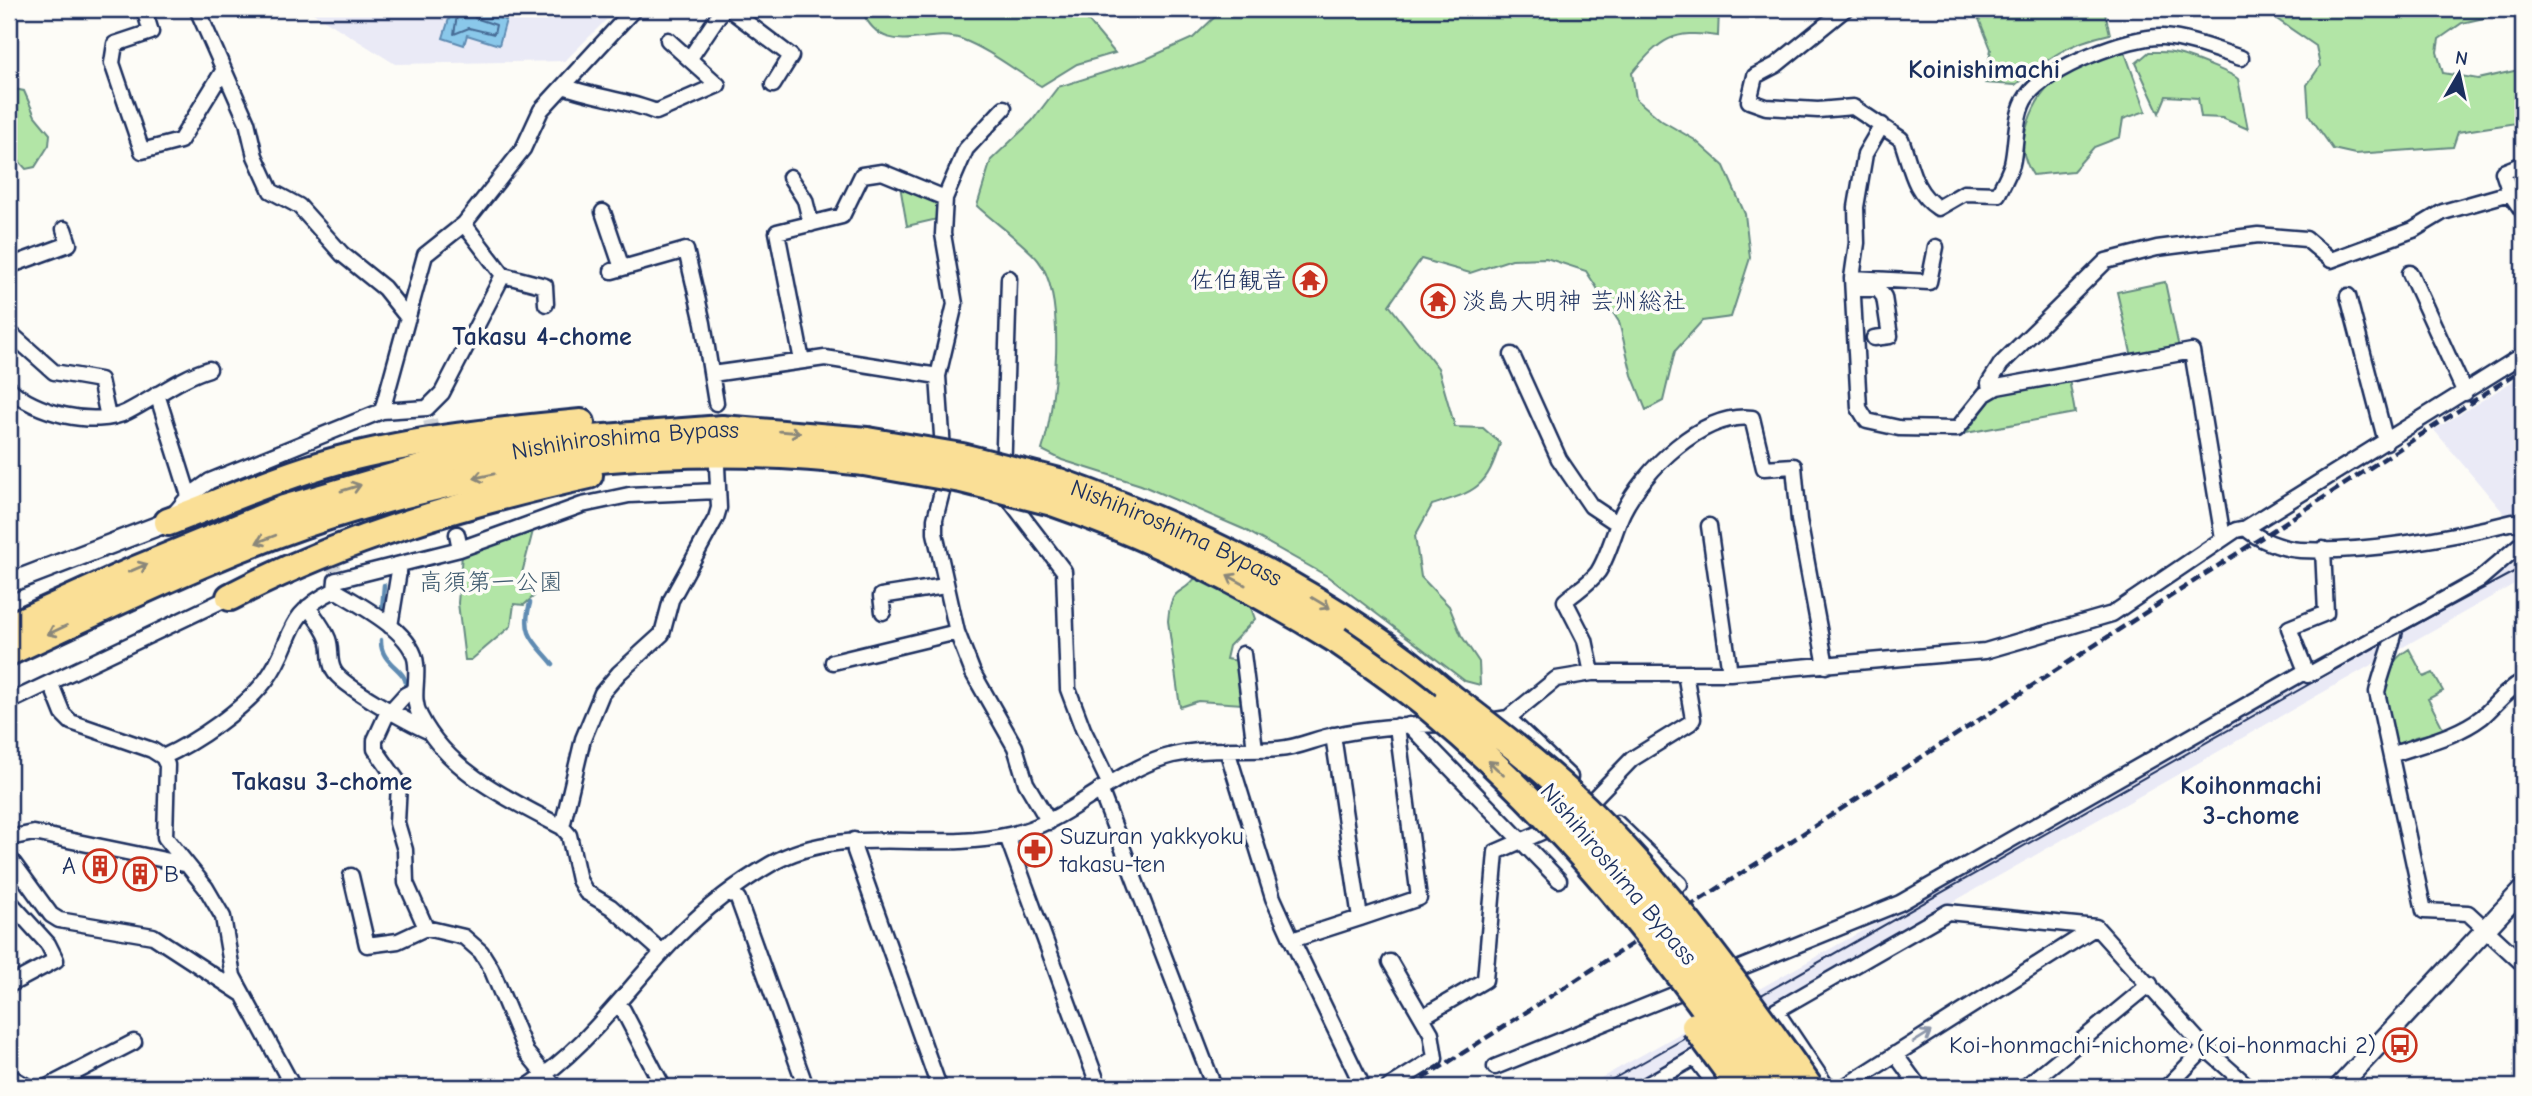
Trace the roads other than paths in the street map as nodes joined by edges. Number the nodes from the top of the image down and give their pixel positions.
1 (144, 9) edge
2 (197, 9) edge
3 (634, 9) edge
4 (726, 9) edge
5 (1845, 9) edge
6 (667, 40) dead end
7 (690, 58) junction
8 (2241, 58) dead end
9 (223, 71) junction
10 (773, 85) dead end
11 (563, 86) junction
12 (1004, 108) dead end
13 (1882, 125) junction
14 (2523, 164) edge
15 (790, 177) dead end
16 (2510, 193) junction
17 (945, 198) junction
18 (603, 212) dead end
19 (2523, 212) edge
20 (811, 223) junction
21 (464, 224) junction
22 (64, 229) dead end
23 (1936, 247) dead end
24 (9, 266) edge
25 (2410, 273) dead end
26 (503, 275) junction
27 (1009, 278) dead end
28 (1853, 284) junction
29 (2348, 296) dead end
30 (546, 304) dead end
31 (408, 318) junction
32 (9, 331) edge
33 (1874, 338) dead end
34 (1512, 355) dead end
35 (2523, 355) edge
36 (802, 361) junction
37 (209, 369) dead end
38 (712, 374) junction
39 (938, 376) junction
40 (9, 388) edge
41 (1990, 390) junction
42 (2465, 393) junction
43 (157, 394) junction
44 (716, 403) dead end
45 (382, 411) junction
46 (108, 417) junction
47 (2386, 442) junction
48 (720, 448) junction
49 (717, 491) junction
50 (1056, 492) junction
51 (189, 496) junction
52 (167, 522) junction
53 (1618, 524) junction
54 (1709, 526) dead end
55 (2523, 526) edge
56 (2246, 528) junction
57 (2223, 538) junction
58 (2523, 542) edge
59 (2323, 549) junction
60 (400, 565) junction
61 (10, 579) edge
62 (336, 580) junction
63 (945, 586) junction
64 (230, 597) joint
65 (308, 607) junction
66 (883, 612) dead end
67 (2396, 625) junction
68 (390, 626) junction
69 (9, 627) edge
70 (957, 632) junction
71 (9, 652) edge
72 (1243, 654) dead end
73 (833, 662) dead end
74 (1826, 666) junction
75 (2306, 671) junction
76 (1592, 673) junction
77 (1685, 673) junction
78 (1730, 673) junction
79 (2523, 681) edge
80 (51, 684) junction
81 (413, 691) junction
82 (1448, 696) junction
83 (9, 702) edge
84 (391, 712) junction
85 (1508, 718) junction
86 (1403, 725) junction
87 (429, 732) junction
88 (1333, 735) junction
89 (1255, 749) junction
90 (1227, 750) junction
91 (2391, 755) junction
92 (163, 757) junction
93 (1104, 786) junction
94 (1594, 801) junction
95 (1544, 815) junction
96 (1049, 822) junction
97 (562, 827) junction
98 (1007, 836) junction
99 (9, 838) edge
100 (1522, 839) junction
101 (854, 840) junction
102 (9, 858) edge
103 (184, 864) junction
104 (351, 876) dead end
105 (1559, 880) dead end
106 (1680, 884) dead end
107 (2523, 889) edge
108 (730, 891) junction
109 (9, 901) edge
110 (1360, 918) junction
111 (2096, 927) junction
112 (426, 928) junction
113 (2486, 930) junction
114 (1292, 940) junction
115 (662, 952) junction
116 (1390, 962) dead end
117 (2523, 964) edge
118 (2150, 984) junction
119 (9, 985) edge
120 (242, 994) junction
121 (617, 1005) junction
122 (1776, 1011) junction
123 (1422, 1017) junction
124 (134, 1042) dead end
125 (2205, 1048) junction
126 (1895, 1054) junction
127 (1695, 1058) junction
128 (1495, 1067) dead end
129 (9, 1076) edge
130 (544, 1076) junction
131 (28, 1087) edge
132 (47, 1087) edge
133 (293, 1087) edge
134 (527, 1087) edge
135 (555, 1087) edge
136 (663, 1087) edge
137 (806, 1087) edge
138 (939, 1087) edge
139 (1099, 1087) edge
140 (1214, 1087) edge
141 (1363, 1087) edge
142 (1389, 1087) edge
143 (1643, 1087) edge
144 (1717, 1087) edge
145 (1740, 1087) edge
146 (1762, 1087) edge
147 (1785, 1087) edge
148 (1809, 1087) edge
149 (1827, 1087) edge
150 (1844, 1087) edge
151 (1919, 1087) edge
152 (2025, 1087) edge
153 (2167, 1087) edge
154 (2249, 1087) edge
155 (2339, 1087) edge

1 - 9 street
2 - 9 street
3 - 11 street
4 - 7 street
4 - 10 street
5 - 13 street
6 - 7 street
7 - 11 street
8 - 13 street
9 - 31 street
11 - 21 street
12 - 17 street
13 - 28 street
14 - 16 street
15 - 20 street
16 - 19 street
16 - 41 street
17 - 20 street
17 - 39 street
18 - 38 street
20 - 36 street
21 - 26 street
21 - 31 street
22 - 24 street
23 - 28 street
25 - 42 street
26 - 30 street
26 - 45 street
27 - 93 street
28 - 33 street
28 - 41 street
29 - 47 street
31 - 45 street
32 - 46 street
34 - 53 street
35 - 42 street
36 - 38 street
36 - 39 street
37 - 43 street
38 - 44 street
39 - 63 street
40 - 46 street
41 - 57 street
42 - 47 street
43 - 46 street
43 - 51 street
45 - 51 street
47 - 56 street
48 - 49 street
48 - 50 highway, Nishihiroshima Bypass, bridge
48 - 52 highway
48 - 64 highway
69 -> 48 highway, Nishihiroshima Bypass
48 -> 71 highway, Nishihiroshima Bypass
49 - 60 street
49 - 97 street
50 -> 82 highway, Nishihiroshima Bypass
95 -> 50 highway, Nishihiroshima Bypass, bridge
51 - 52 street
52 - 61 street
53 - 74 street
53 - 76 street
54 - 78 street
55 - 59 street
56 - 57 street
56 - 59 street
57 - 74 street
58 - 67 street
59 - 75 street
60 - 62 street
60 - 68 street
62 - 65 street
62 - 68 street
63 - 66 street
63 - 70 street
64 - 80 street
65 - 84 street
65 - 92 street
67 - 75 street
67 - 91 street
68 - 81 street
70 - 73 street
70 - 96 street
72 - 89 street
74 - 78 street
75 - 128 street
76 - 77 street
76 - 85 street
77 - 78 street
77 - 94 street
79 - 91 street
80 - 83 street
80 - 92 street
81 - 84 street
81 - 87 street
82 - 147 highway, Nishihiroshima Bypass, bridge
82 - 148 highway, bridge
84 - 87 street
84 - 112 street
85 - 86 street
85 - 94 street
86 - 88 street
86 - 100 street
86 - 110 street
87 - 97 street
88 - 89 street
88 - 110 street
89 - 90 street
90 - 93 street
90 - 114 street
91 - 113 street
92 - 103 street
93 - 96 street
93 - 140 street
94 - 100 street
94 - 106 street
95 - 145 highway, bridge
95 - 146 highway, Nishihiroshima Bypass, bridge
96 - 98 street
97 - 115 street
98 - 101 street
98 - 139 street
99 - 103 street
100 - 105 street
100 - 123 street
101 - 108 street
101 - 138 street
102 - 120 street
103 - 120 street
104 - 112 street
107 - 113 street
108 - 115 street
108 - 137 street
109 - 119 street
110 - 114 street
111 - 118 street
111 - 122 street
126 -> 111 street
112 - 130 street
113 - 117 street
113 - 155 street
114 - 141 street
115 - 121 street
116 - 123 street
118 - 125 street
118 - 152 street
120 - 133 street
121 - 130 street
121 - 136 street
122 - 127 street
122 - 149 street
123 - 142 street
124 - 132 street
125 - 153 street
125 - 154 street
126 - 150 street
126 - 151 street
127 - 143 street
127 - 144 street
129 - 131 street
130 - 134 street
130 - 135 street

